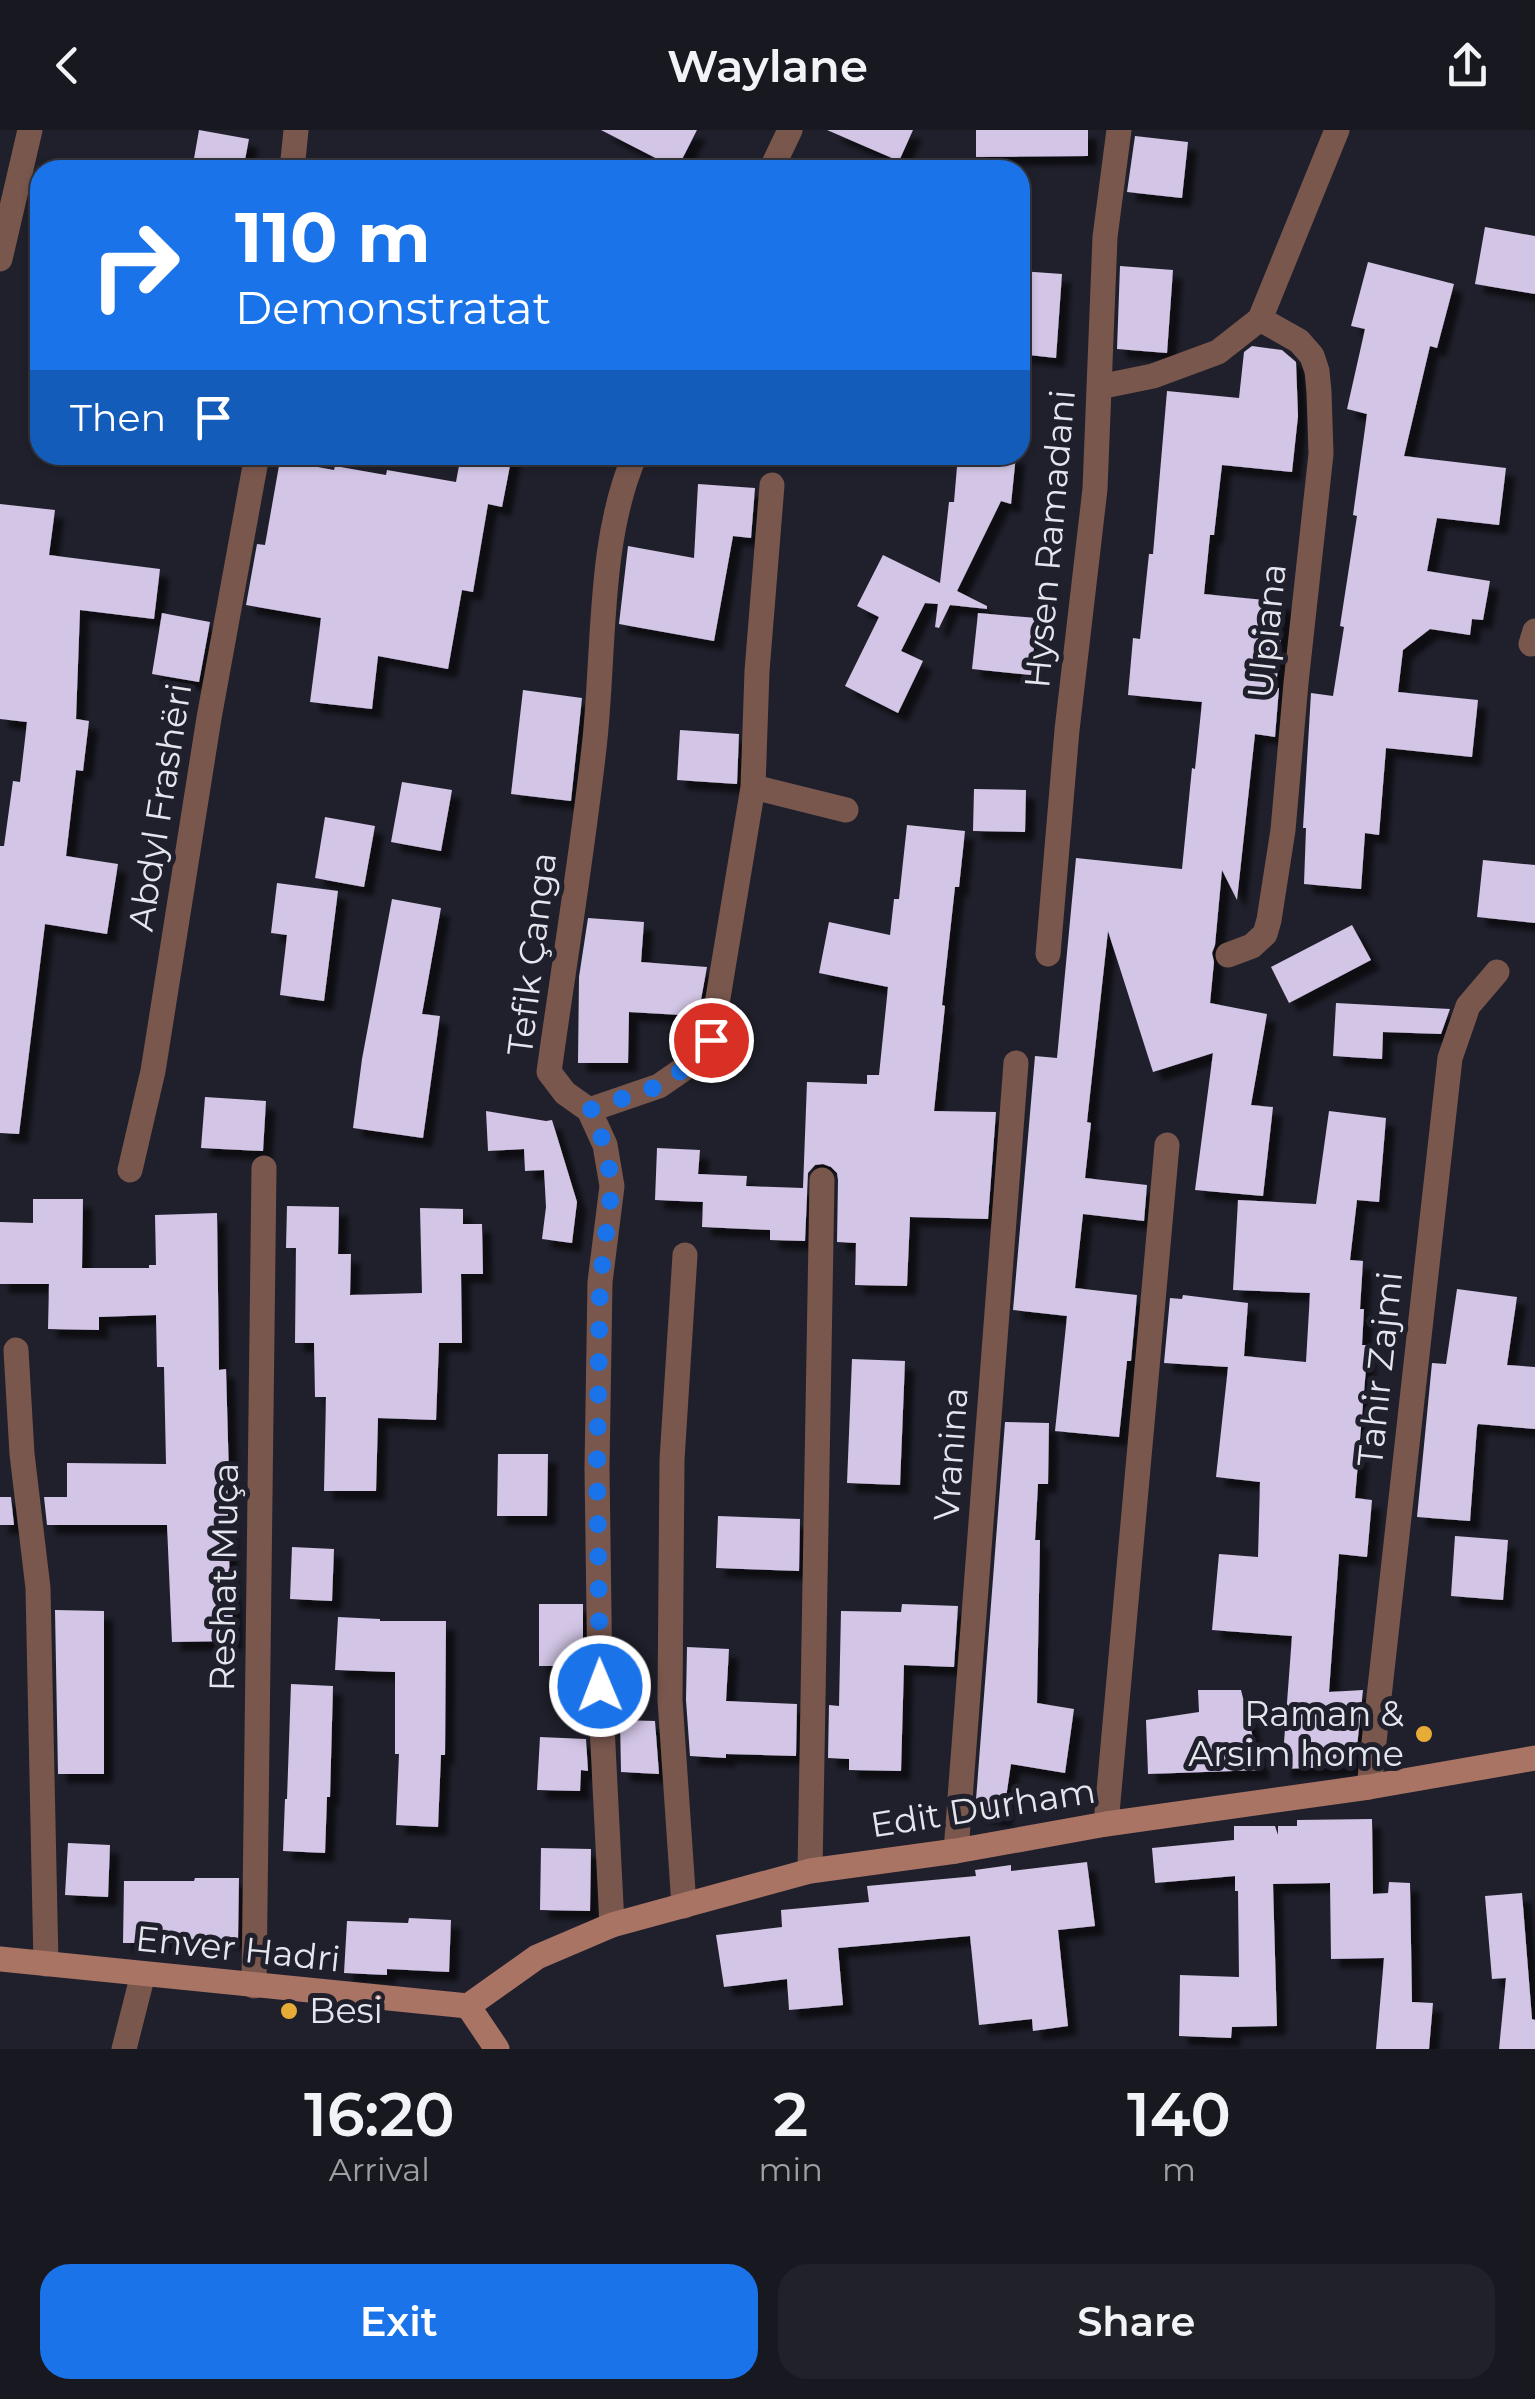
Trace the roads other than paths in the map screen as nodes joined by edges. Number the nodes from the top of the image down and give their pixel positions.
1 (30, 130) edge
2 (296, 130) edge
3 (790, 130) edge
4 (1119, 130) edge
5 (1337, 130) edge
6 (293, 160) edge
7 (776, 160) edge
8 (0, 259) edge
9 (1260, 318) junction
10 (1099, 388) junction
11 (254, 465) edge
12 (630, 465) edge
13 (772, 485) dead end
14 (753, 787) junction
15 (846, 810) dead end
16 (1048, 954) dead end
17 (1228, 955) dead end
18 (1497, 972) dead end
19 (1016, 1063) dead end
20 (589, 1110) junction
21 (1167, 1144) dead end
22 (264, 1168) dead end
23 (130, 1170) dead end
24 (822, 1180) dead end
25 (685, 1255) dead end
26 (16, 1350) dead end
27 (1535, 1758) edge
28 (1369, 1787) junction
29 (1106, 1824) junction
30 (956, 1851) junction
31 (810, 1871) junction
32 (684, 1906) junction
33 (612, 1925) junction
34 (0, 1959) edge
35 (46, 1964) junction
36 (143, 1974) junction
37 (254, 1986) junction
38 (468, 2006) junction
39 (124, 2049) edge
40 (497, 2049) edge

1 - 8 street
2 - 6 street
3 - 7 street
4 - 10 street, Hysen Ramadani
5 - 9 street
9 - 10 street
9 - 17 street, Ulpiana
10 - 16 street, Hysen Ramadani
11 - 23 street, Abdyl Frashëri
12 - 20 street, Tefik Çanga
13 - 14 street
14 - 15 street
14 - 20 street
18 - 28 street, Tahir Zajmi
19 - 30 street, Vranina
20 - 33 street, Tefik Çanga
21 - 29 street
22 - 37 street, Reshat Muça
24 - 31 street
25 - 32 street
26 - 35 street
27 - 28 street, Edit Durham
28 - 29 street, Edit Durham
29 - 30 street, Edit Durham
30 - 31 street, Edit Durham
31 - 32 street, Edit Durham
32 - 33 street, Edit Durham
33 - 38 street, Edit Durham
34 - 35 street, Enver Hadri
35 - 36 street, Enver Hadri
36 - 37 street, Enver Hadri
36 - 39 street
37 - 38 street, Enver Hadri
38 - 40 street

